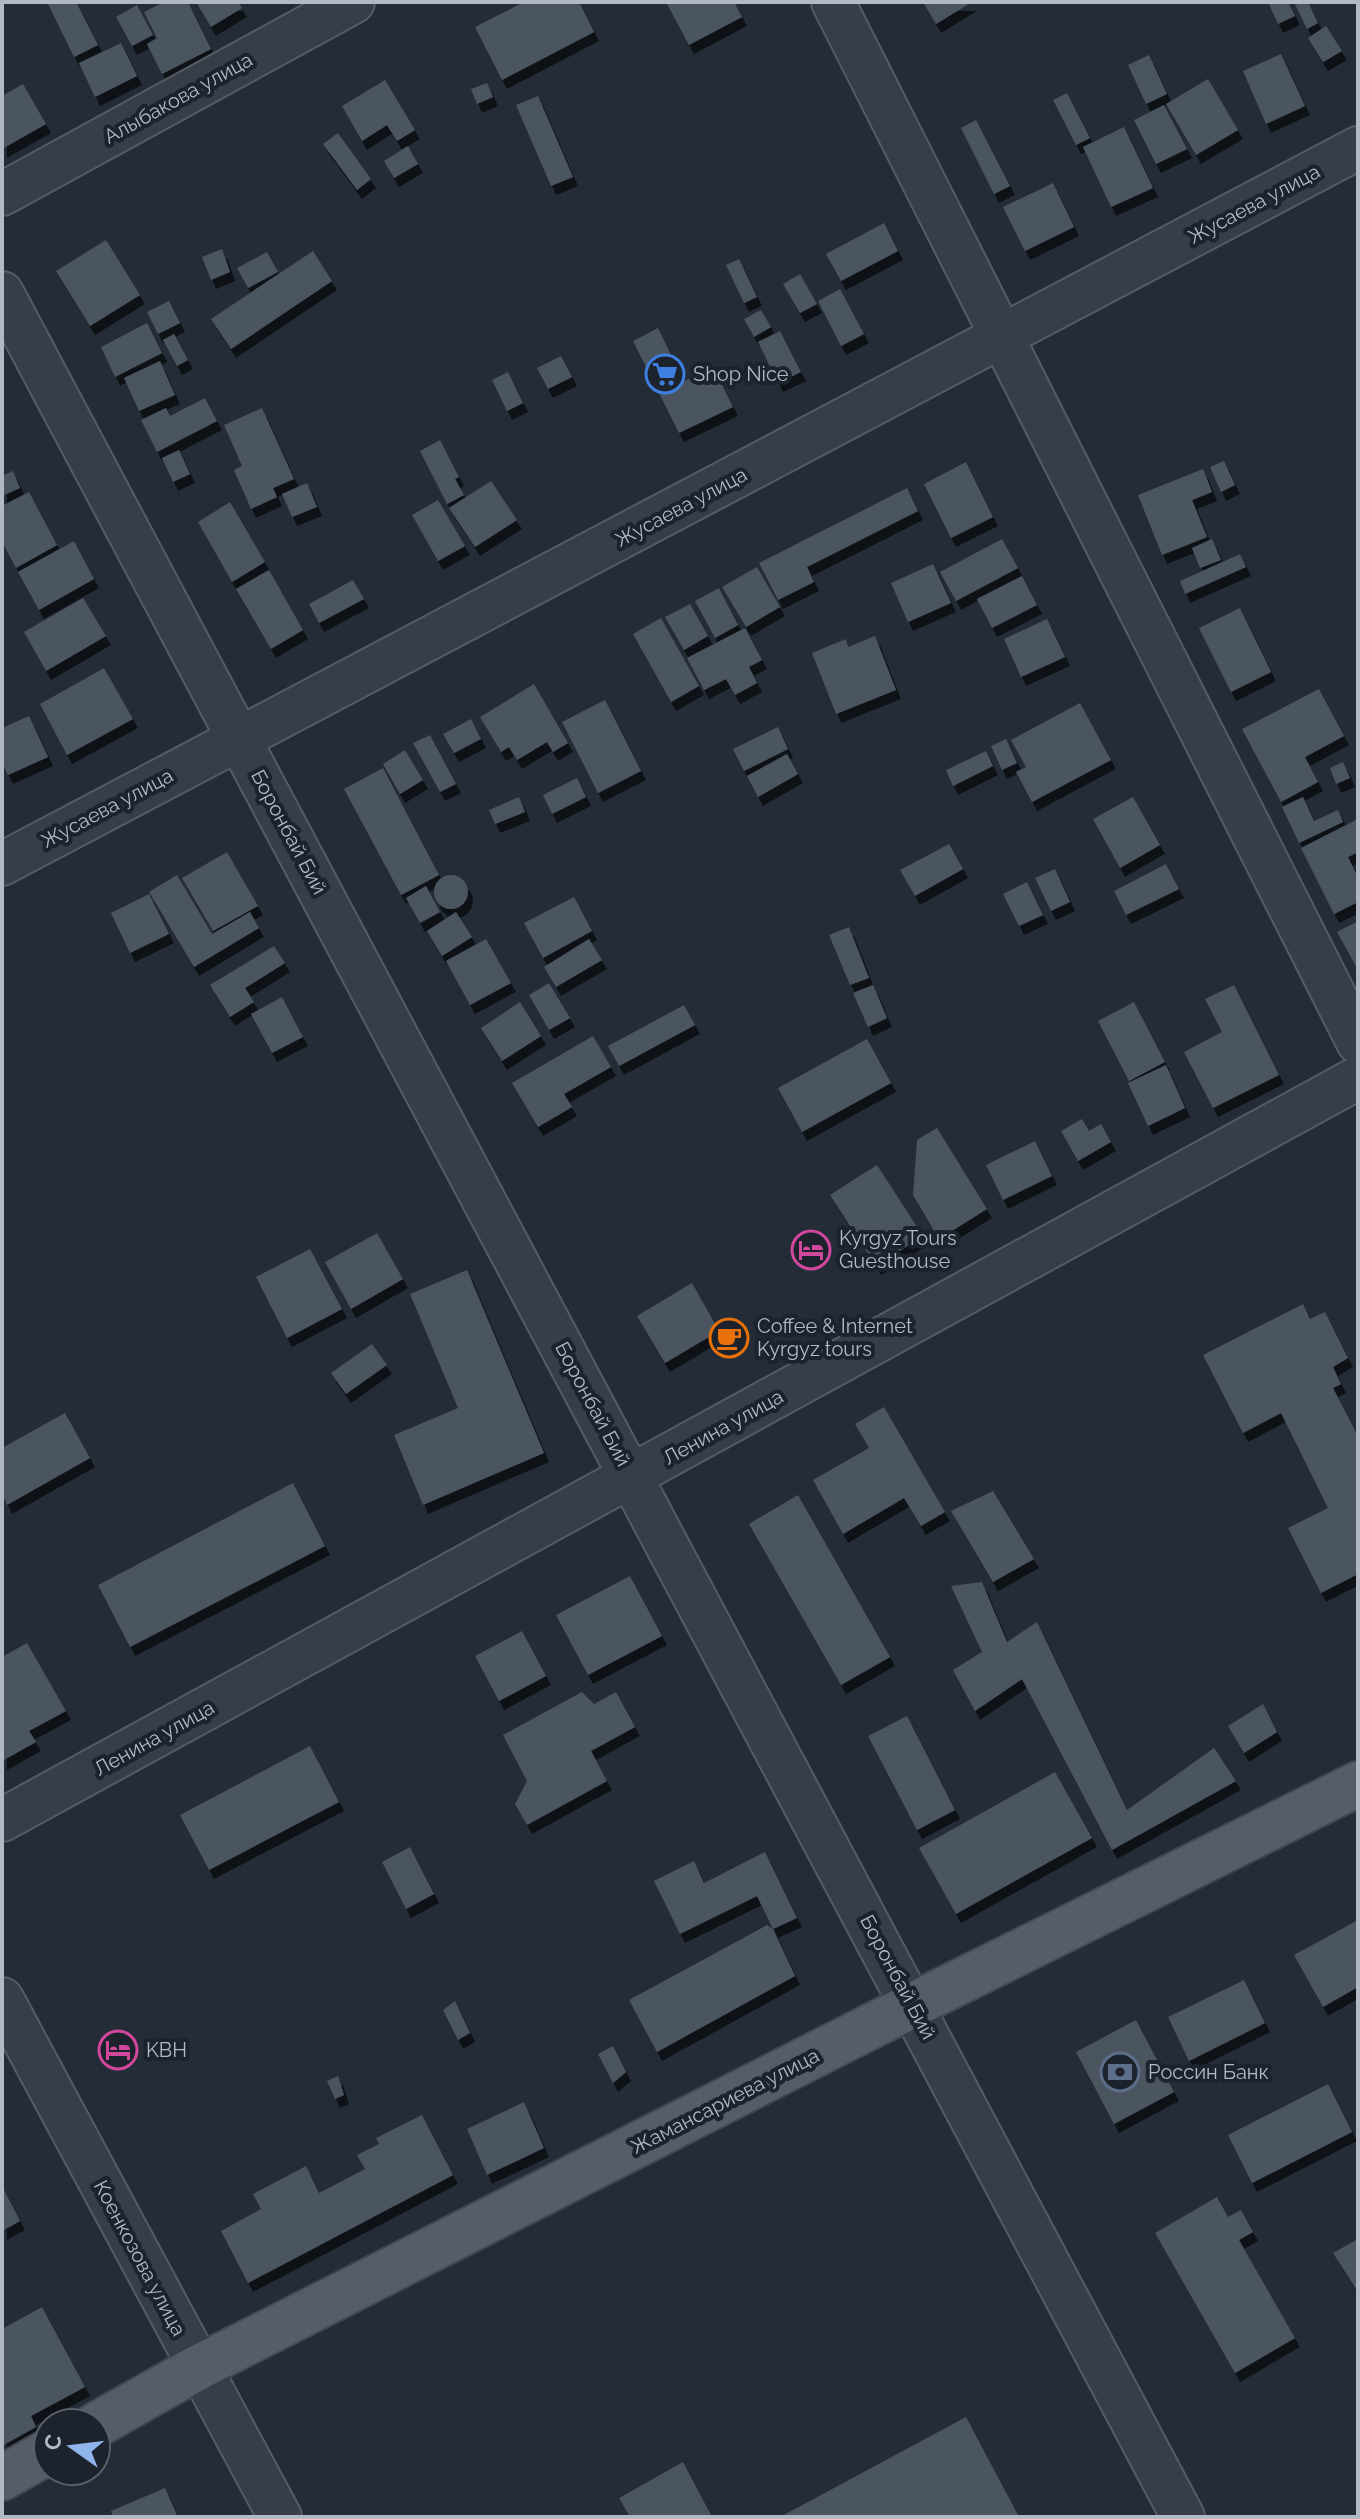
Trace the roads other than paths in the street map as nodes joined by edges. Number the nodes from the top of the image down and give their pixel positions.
1 (353, 2) edge
2 (833, 2) edge
3 (1358, 148) edge
4 (2, 194) edge
5 (2, 293) edge
6 (1003, 339) junction
7 (239, 737) junction
8 (2, 864) edge
9 (1358, 1042) edge
10 (1358, 1078) edge
11 (632, 1477) junction
12 (1358, 1784) edge
13 (2, 1820) edge
14 (2, 1999) edge
15 (913, 2005) junction
16 (199, 2367) junction
17 (112, 2416) edge
18 (32, 2461) edge
19 (2, 2478) edge
20 (280, 2517) edge
21 (1183, 2517) edge

1 - 4 street, Алыбакова улица
2 - 6 street
3 - 6 street, Жусаева улица
5 - 7 street, Боронбай Бий
6 - 7 street, Жусаева улица
6 - 9 street
7 - 8 street, Жусаева улица
7 - 11 street, Боронбай Бий
10 - 11 street, Ленина улица
11 - 13 street, Ленина улица
11 - 15 street, Боронбай Бий
12 - 15 main road, Жамансариева улица
14 - 16 street, Коенкозова улица
15 - 16 main road, Жамансариева улица
15 - 21 street, Боронбай Бий
16 - 17 main road, Жамансариева улица
16 - 20 street, Коенкозова улица
18 - 19 main road

